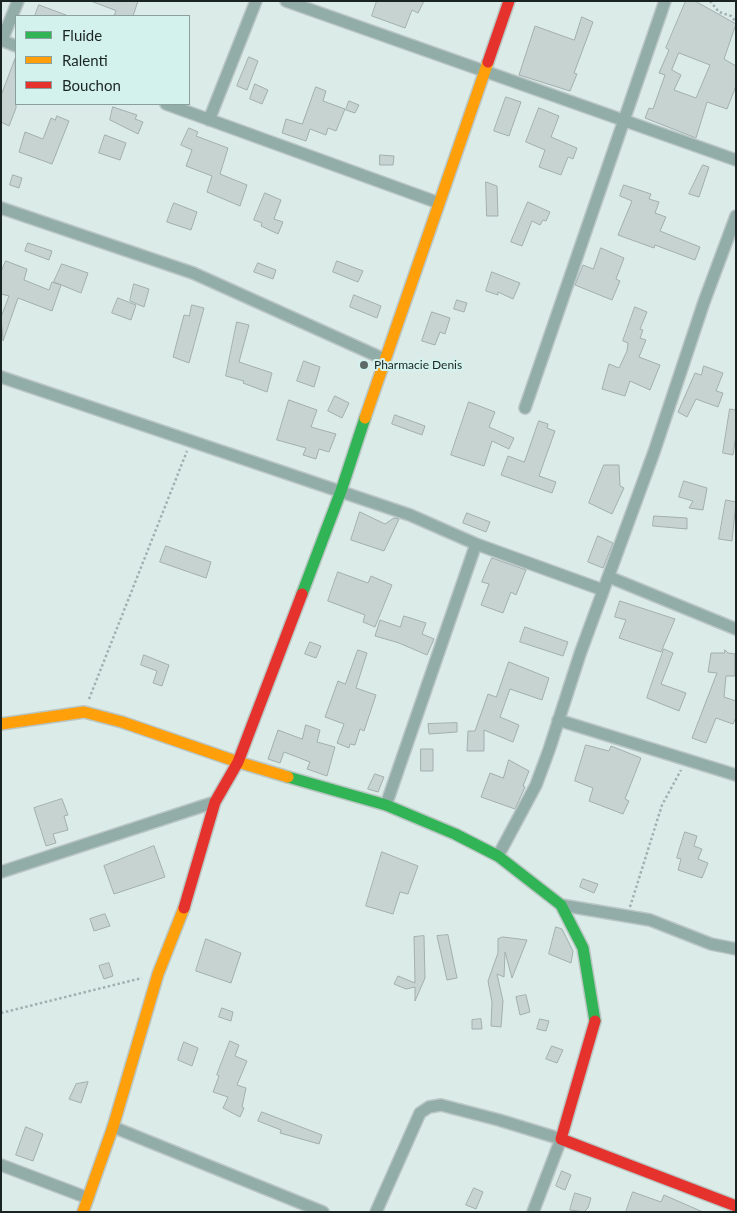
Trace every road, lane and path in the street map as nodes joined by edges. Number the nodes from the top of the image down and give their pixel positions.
1 (18, 1) edge
2 (256, 1) edge
3 (286, 1) edge
4 (509, 1) edge
5 (665, 1) edge
6 (710, 1) edge
7 (736, 22) edge
8 (2, 40) edge
9 (15, 46) edge
10 (483, 72) junction
11 (169, 105) edge
12 (209, 120) junction
13 (625, 121) junction
14 (736, 160) edge
15 (439, 203) junction
16 (1, 208) edge
17 (736, 216) edge
18 (384, 359) junction
19 (1, 377) edge
20 (525, 408) dead end
21 (191, 440) junction
22 (340, 491) junction
23 (476, 544) junction
24 (609, 578) junction
25 (603, 590) junction
26 (736, 629) edge
27 (84, 712) junction
28 (558, 720) junction
29 (1, 724) edge
30 (688, 760) junction
31 (238, 762) junction
32 (736, 775) edge
33 (215, 802) junction
34 (386, 805) junction
35 (498, 856) junction
36 (1, 872) edge
37 (561, 905) junction
38 (626, 916) junction
39 (736, 949) edge
40 (158, 974) junction
41 (1, 1013) edge
42 (113, 1127) junction
43 (561, 1139) junction
44 (1, 1165) edge
45 (88, 1198) junction
46 (736, 1206) edge
47 (82, 1212) edge
48 (323, 1212) edge
49 (376, 1212) edge
50 (533, 1212) edge

1 - 8 street
2 - 12 street
3 - 10 street
4 - 10 street
5 - 13 street
6 - 7 path
8 - 9 street
10 - 13 street
10 - 15 street
11 - 12 street
12 - 15 street
13 - 14 street
13 - 20 street
15 - 18 street
16 - 18 street
17 - 24 street
18 - 22 street
19 - 21 street
21 - 22 street
21 - 27 path
22 - 23 street
22 - 31 street
23 - 25 street
23 - 34 street
24 - 25 street
24 - 26 street
25 - 28 street
27 - 29 street
27 - 31 street
28 - 30 street
28 - 35 street
30 - 32 street
30 - 38 path
31 - 33 street
31 - 34 street
33 - 36 street
33 - 40 street
34 - 35 street
35 - 37 street
37 - 38 street
37 - 43 street
38 - 39 street
40 - 41 path
40 - 42 street
42 - 45 street
42 - 48 street
43 - 46 street
43 - 49 street
43 - 50 street
44 - 45 street
45 - 47 street

